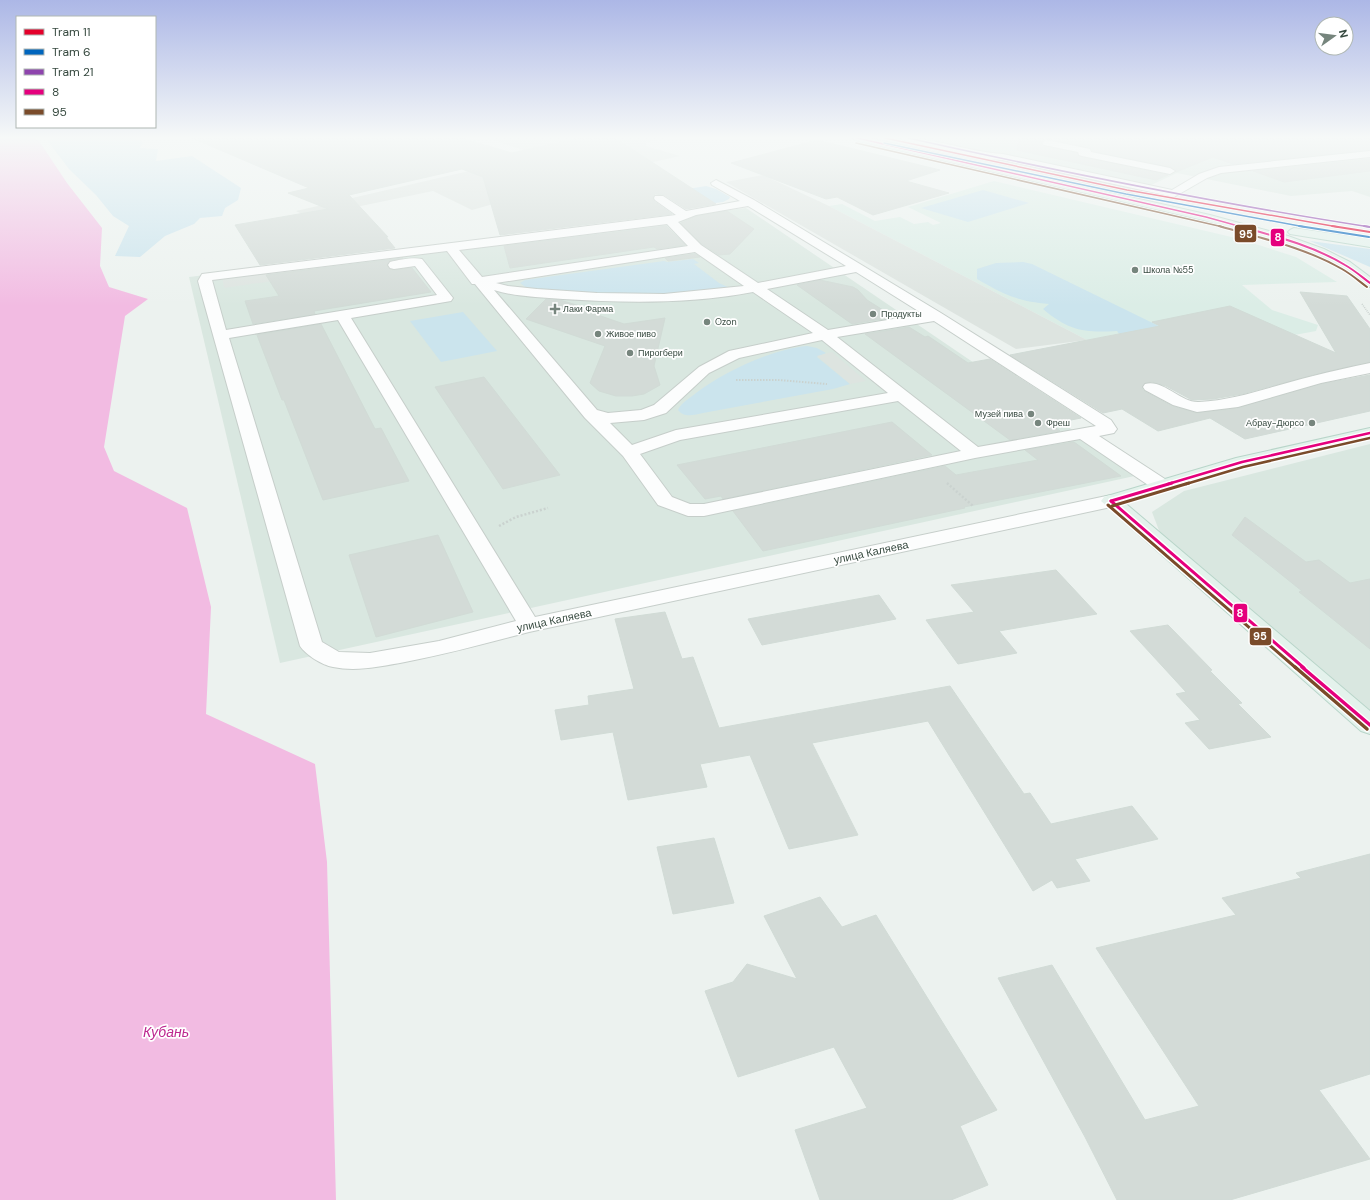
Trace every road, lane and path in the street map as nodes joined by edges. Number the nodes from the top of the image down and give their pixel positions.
1 (736, 194) edge
2 (1104, 194) edge
3 (659, 198) dead end
4 (750, 202) junction
5 (685, 216) junction
6 (1206, 217) junction
7 (671, 220) junction
8 (1370, 243) edge
9 (450, 247) junction
10 (697, 248) junction
11 (343, 259) junction
12 (858, 268) junction
13 (478, 281) junction
14 (1370, 283) edge
15 (755, 287) junction
16 (537, 293) junction
17 (500, 308) junction
18 (343, 316) junction
19 (936, 316) junction
20 (221, 335) junction
21 (825, 335) junction
22 (1370, 368) edge
23 (734, 380) dead end
24 (831, 384) dead end
25 (1151, 387) dead end
26 (902, 396) junction
27 (591, 414) junction
28 (1370, 433) edge
29 (1084, 434) junction
30 (628, 452) junction
31 (975, 453) junction
32 (943, 479) dead end
33 (1161, 485) junction
34 (1111, 500) junction
35 (548, 508) dead end
36 (976, 508) dead end
37 (498, 532) dead end
38 (529, 625) junction
39 (1370, 725) edge

1 - 4 street
2 - 6 main road
3 - 5 street
4 - 5 street
4 - 12 street
5 - 7 street
6 - 8 main road
6 - 14 main road
7 - 9 street
7 - 10 street
9 - 11 street
9 - 13 street
10 - 13 street
10 - 15 street
11 - 18 street
11 - 20 street, улица Каляева
12 - 15 street
12 - 19 street
13 - 16 street
13 - 17 street
15 - 16 street
15 - 21 street
16 - 17 street
17 - 27 street
18 - 20 street
18 - 38 street
19 - 21 street
19 - 29 street
20 - 38 street, улица Каляева
21 - 26 street
21 - 27 street
22 - 25 street
23 - 24 path
26 - 30 street
26 - 31 street
27 - 30 street
28 - 33 main road, улица Каляева
29 - 31 street
29 - 33 street
30 - 31 street
32 - 36 path
33 - 34 main road, улица Каляева
34 - 38 street, улица Каляева
34 - 39 main road
35 - 37 path

